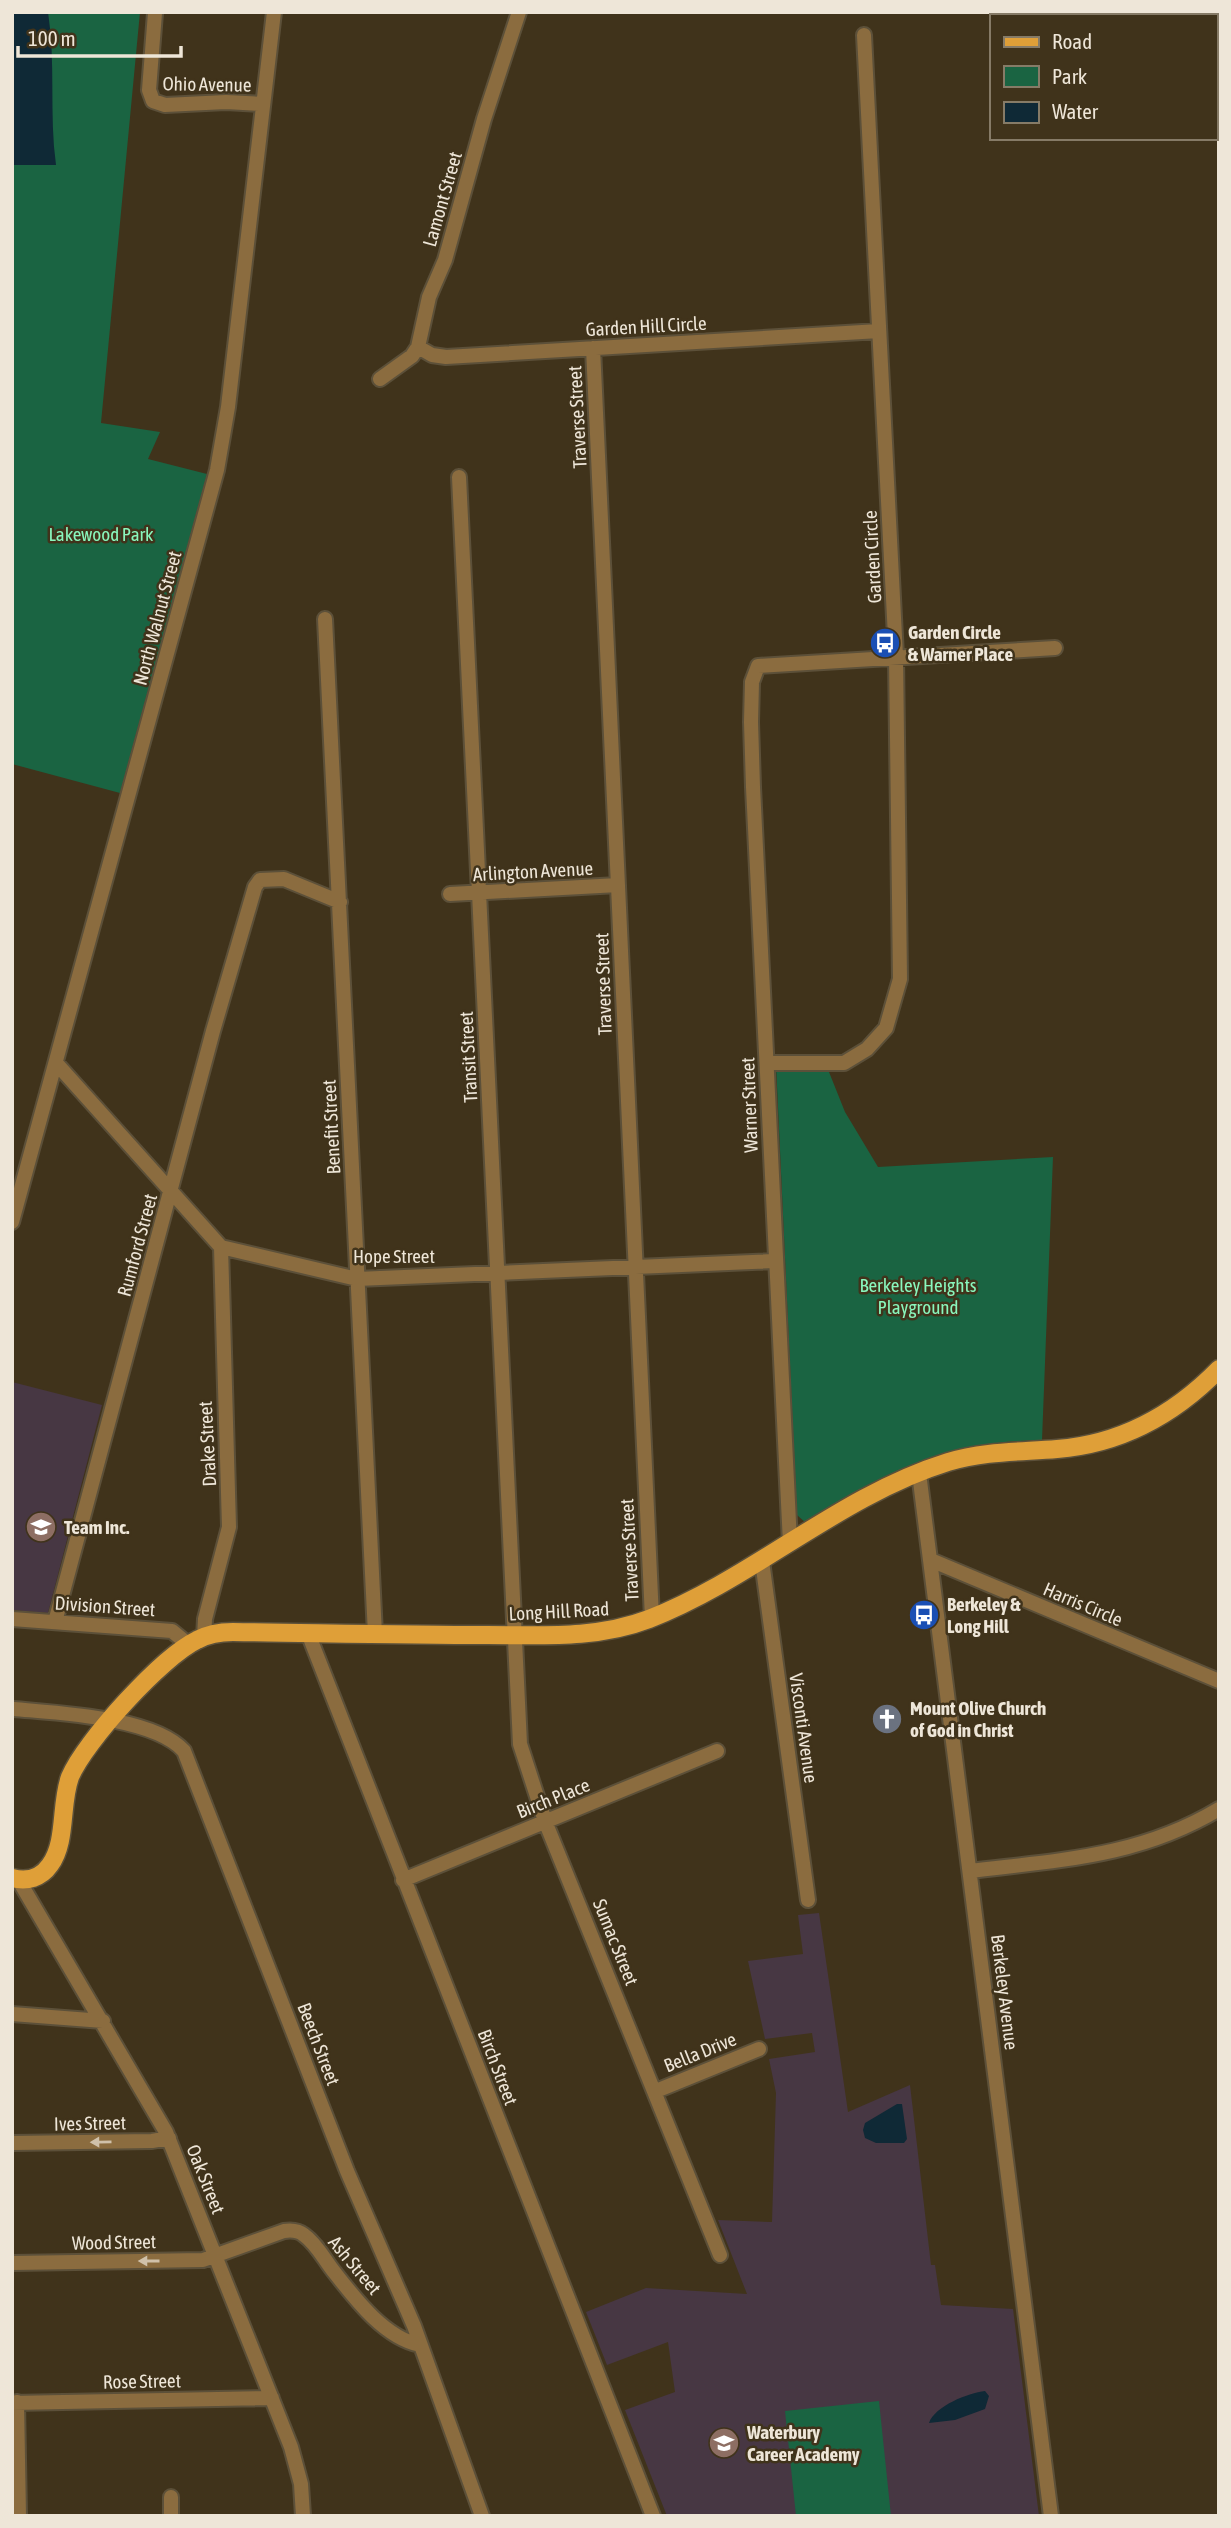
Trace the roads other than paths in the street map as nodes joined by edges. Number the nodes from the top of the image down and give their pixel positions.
1 (274, 12) edge
2 (519, 12) edge
3 (155, 13) edge
4 (864, 35) dead end
5 (263, 104) junction
6 (879, 331) junction
7 (418, 347) junction
8 (593, 348) junction
9 (380, 379) dead end
10 (459, 477) dead end
11 (325, 619) dead end
12 (1055, 648) dead end
13 (895, 656) junction
14 (618, 885) junction
15 (480, 893) junction
16 (450, 894) dead end
17 (340, 902) junction
18 (56, 1063) junction
19 (766, 1063) junction
20 (172, 1191) junction
21 (12, 1222) edge
22 (221, 1247) junction
23 (775, 1261) junction
24 (634, 1265) junction
25 (498, 1273) junction
26 (357, 1279) junction
27 (1219, 1369) edge
28 (919, 1473) junction
29 (790, 1543) junction
30 (762, 1561) junction
31 (933, 1561) junction
32 (652, 1618) junction
33 (12, 1619) edge
34 (55, 1622) junction
35 (308, 1633) junction
36 (375, 1634) junction
37 (514, 1635) junction
38 (197, 1641) junction
39 (1219, 1681) edge
40 (14, 1709) dead end
41 (111, 1720) junction
42 (717, 1751) dead end
43 (1219, 1809) edge
44 (545, 1821) junction
45 (970, 1871) junction
46 (15, 1879) edge
47 (403, 1880) junction
48 (808, 1900) dead end
49 (12, 2014) edge
50 (103, 2021) junction
51 (759, 2049) dead end
52 (656, 2091) junction
53 (169, 2138) junction
54 (12, 2143) edge
55 (720, 2255) dead end
56 (217, 2258) junction
57 (12, 2263) edge
58 (420, 2345) junction
59 (272, 2398) junction
60 (15, 2402) edge
61 (172, 2497) dead end
62 (19, 2516) edge
63 (171, 2516) edge
64 (303, 2516) edge
65 (482, 2516) edge
66 (653, 2516) edge
67 (1051, 2516) edge

1 - 5 street, North Walnut Street
2 - 7 street, Lamont Street
3 - 5 street, Ohio Avenue
4 - 6 street, Garden Circle
5 - 18 street, North Walnut Street
6 - 8 street, Garden Hill Circle
6 - 13 street, Garden Circle
7 - 8 street, Garden Hill Circle
7 - 9 street
8 - 14 street, Traverse Street
10 - 15 street, Transit Street
11 - 17 street, Benefit Street
12 - 13 street
13 - 19 street, Garden Circle
13 - 19 street, Warner Street
14 - 15 street, Arlington Avenue
14 - 24 street, Traverse Street
15 - 16 street, Arlington Avenue
15 - 25 street, Transit Street
17 - 20 street, Rumford Street
17 - 26 street, Benefit Street
18 - 20 street
18 - 21 street, North Walnut Street
19 - 23 street, Warner Street
20 - 22 street
20 - 34 street, Rumford Street
22 - 26 street, Hope Street
22 - 38 street, Drake Street
23 - 24 street, Hope Street
23 - 29 street, Warner Street
24 - 25 street, Hope Street
24 - 32 street, Traverse Street
25 - 26 street, Hope Street
25 - 37 street, Transit Street
26 - 36 street, Benefit Street
27 - 28 main road, Long Hill Road
28 - 29 main road, Long Hill Road
28 - 31 street, Berkeley Avenue
29 - 30 main road, Long Hill Road
30 - 32 main road, Long Hill Road
30 - 48 street, Visconti Avenue
31 - 39 street, Harris Circle
31 - 45 street, Berkeley Avenue
32 - 37 main road, Long Hill Road
33 - 34 street, Division Street
34 - 38 street, Division Street
35 - 36 main road, Long Hill Road
35 - 38 main road, Long Hill Road
35 - 47 street, Birch Street
36 - 37 main road, Long Hill Road
37 - 44 street, Sumac Street
38 - 41 main road
40 - 41 street, Beech Street
41 - 46 main road
41 - 58 street, Beech Street
42 - 44 street, Birch Place
43 - 45 street
44 - 47 street, Birch Place
44 - 52 street, Sumac Street
45 - 67 street, Berkeley Avenue
46 - 50 street, Oak Street
47 - 66 street, Birch Street
49 - 50 street
50 - 53 street, Oak Street
51 - 52 street, Bella Drive
52 - 55 street, Sumac Street
53 -> 54 street, Ives Street
53 - 56 street, Oak Street
56 -> 57 street, Wood Street
56 - 58 street, Ash Street
56 - 59 street, Oak Street
58 - 65 street, Beech Street
59 - 60 street, Rose Street
59 - 64 street, Oak Street
60 - 62 street
61 - 63 street

